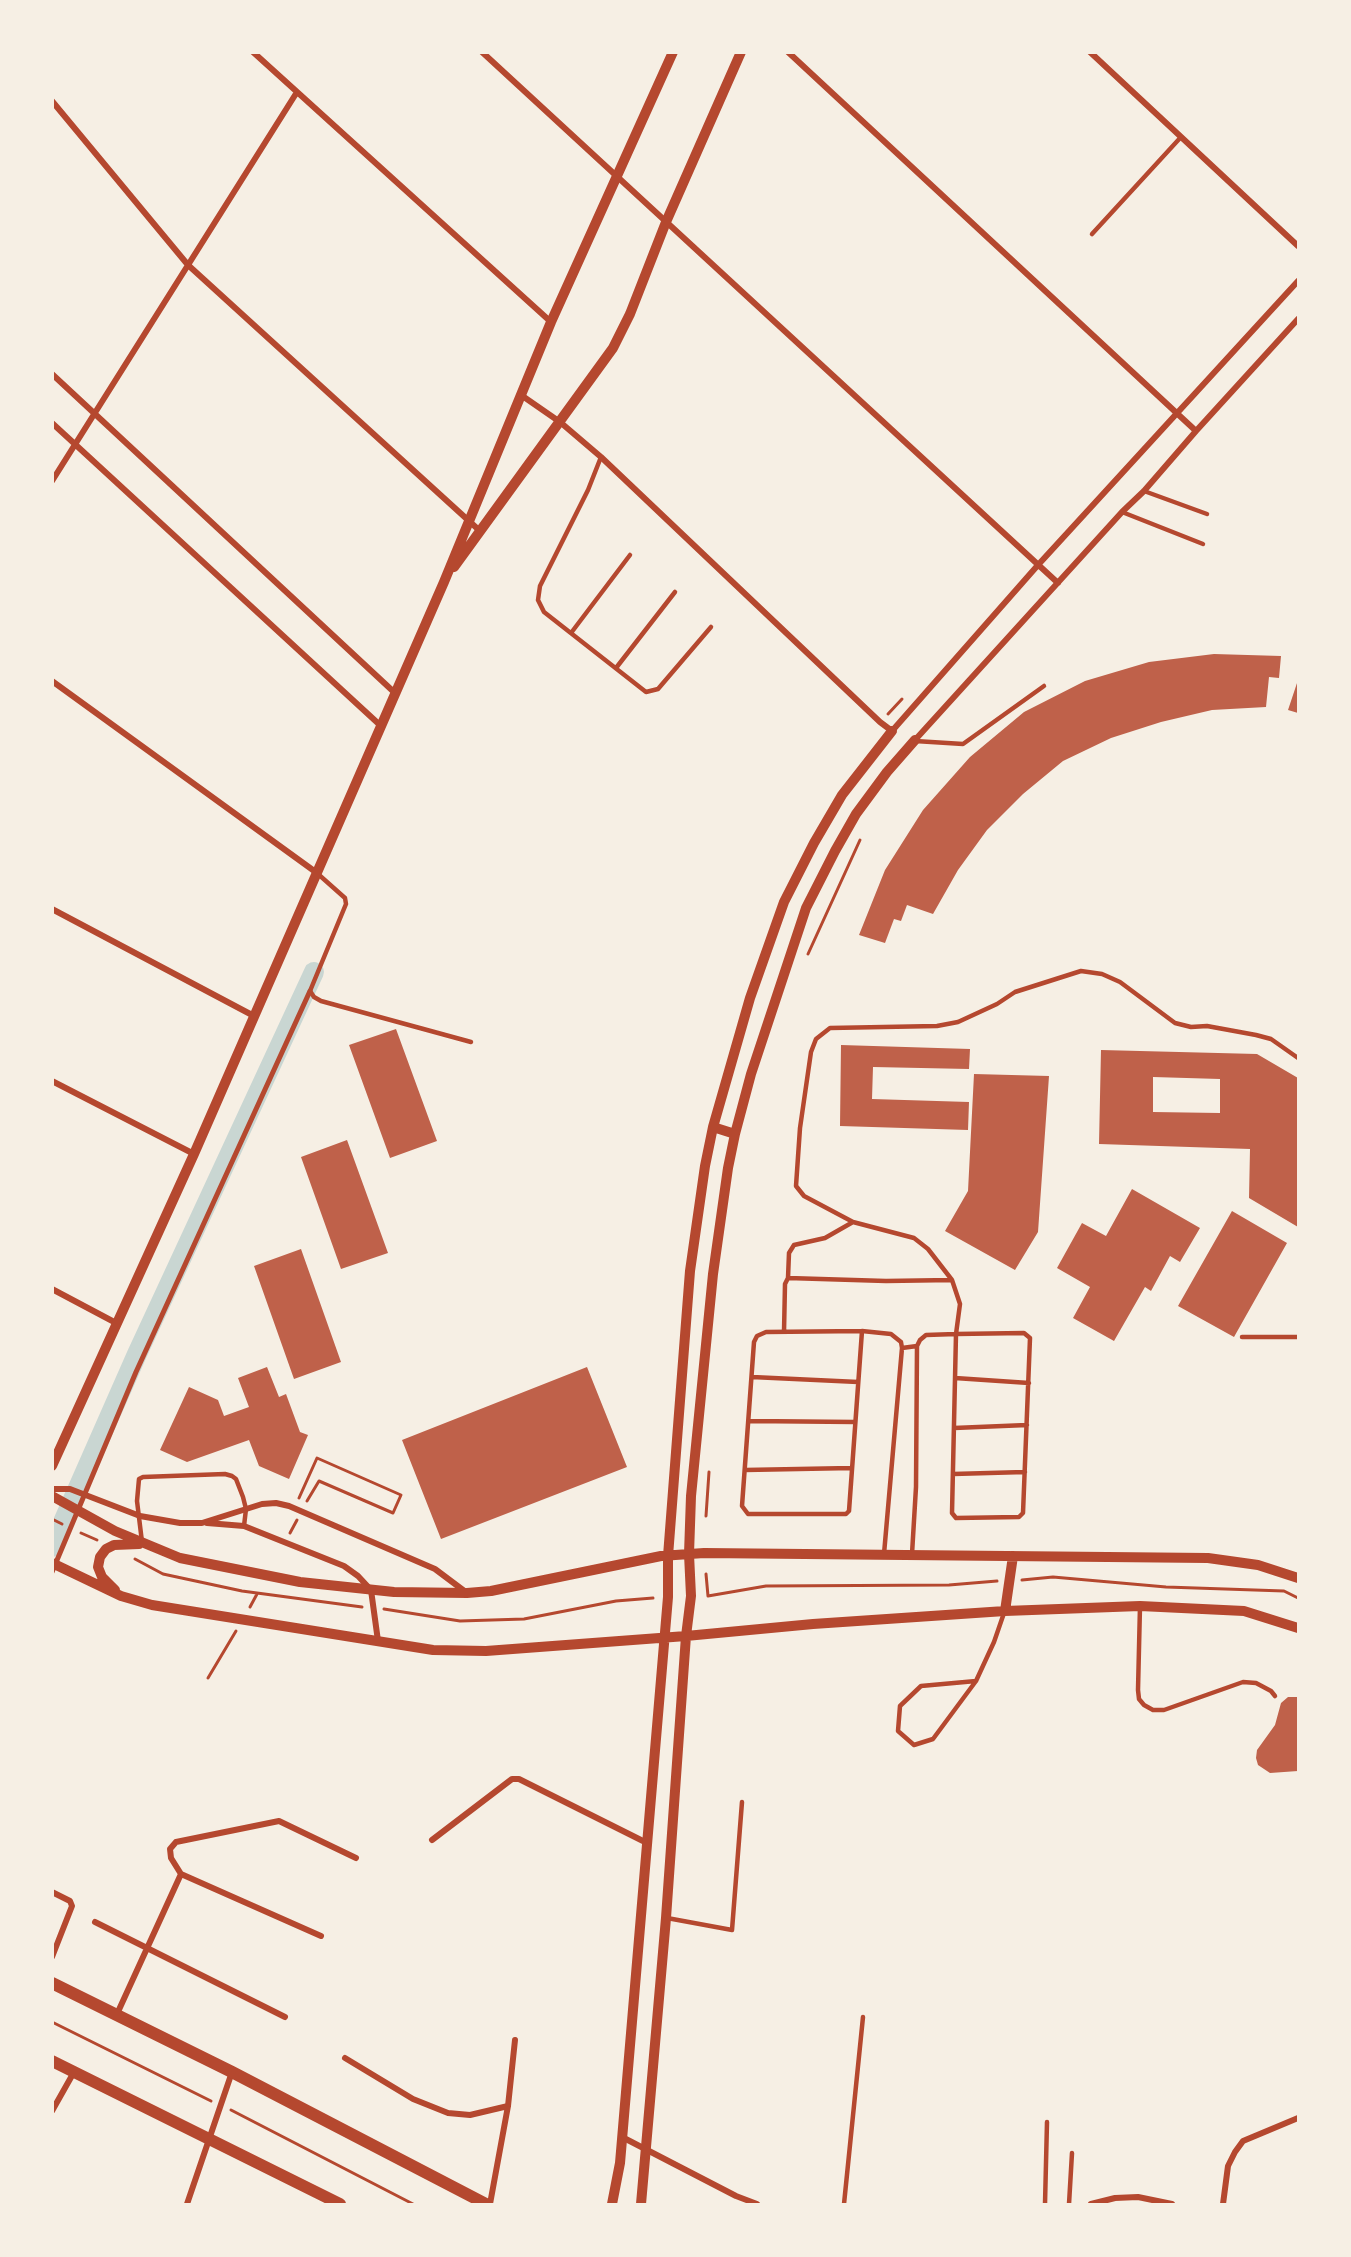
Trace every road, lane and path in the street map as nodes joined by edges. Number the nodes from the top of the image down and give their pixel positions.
1 (253, 52) edge
2 (482, 52) edge
3 (673, 52) edge
4 (741, 52) edge
5 (788, 52) edge
6 (1090, 52) edge
7 (297, 92) junction
8 (52, 101) edge
9 (1181, 137) junction
10 (617, 177) junction
11 (666, 222) junction
12 (1092, 234) dead end
13 (1299, 246) edge
14 (188, 266) junction
15 (1299, 281) edge
16 (1299, 319) edge
17 (551, 322) junction
18 (52, 374) edge
19 (521, 395) junction
20 (94, 414) junction
21 (1177, 414) junction
22 (560, 422) junction
23 (52, 423) edge
24 (1196, 431) junction
25 (76, 444) junction
26 (601, 457) junction
27 (52, 481) edge
28 (1144, 491) junction
29 (1122, 512) junction
30 (1207, 514) dead end
31 (468, 521) junction
32 (480, 531) junction
33 (1203, 544) dead end
34 (630, 555) dead end
35 (1038, 565) junction
36 (444, 582) junction
37 (1058, 583) junction
38 (675, 592) dead end
39 (711, 627) dead end
40 (571, 633) junction
41 (616, 668) junction
42 (52, 681) edge
43 (1044, 687) dead end
44 (395, 693) junction
45 (904, 697) dead end
46 (880, 722) junction
47 (381, 726) junction
48 (892, 731) junction
49 (915, 741) junction
50 (862, 835) dead end
51 (317, 873) junction
52 (52, 909) edge
53 (808, 954) dead end
54 (310, 991) junction
55 (254, 1016) junction
56 (471, 1042) dead end
57 (1299, 1058) edge
58 (52, 1082) edge
59 (713, 1127) junction
60 (735, 1134) junction
61 (194, 1154) junction
62 (853, 1222) junction
63 (788, 1278) junction
64 (952, 1280) junction
65 (52, 1289) edge
66 (118, 1324) junction
67 (862, 1331) junction
68 (784, 1332) junction
69 (956, 1334) junction
70 (1242, 1336) dead end
71 (1299, 1337) edge
72 (917, 1346) junction
73 (902, 1348) junction
74 (752, 1377) junction
75 (955, 1378) junction
76 (858, 1382) junction
77 (1029, 1383) junction
78 (749, 1421) junction
79 (855, 1422) junction
80 (1027, 1425) junction
81 (954, 1428) junction
82 (52, 1466) edge
83 (852, 1468) junction
84 (745, 1470) junction
85 (709, 1472) dead end
86 (1025, 1472) junction
87 (953, 1474) junction
88 (52, 1489) edge
89 (84, 1495) junction
90 (52, 1496) edge
91 (295, 1508) junction
92 (246, 1509) junction
93 (78, 1511) junction
94 (393, 1513) dead end
95 (140, 1516) junction
96 (706, 1518) dead end
97 (202, 1523) junction
98 (244, 1526) junction
99 (142, 1544) junction
100 (704, 1553) junction
101 (688, 1554) junction
102 (884, 1554) junction
103 (912, 1555) junction
104 (668, 1556) junction
105 (1013, 1556) junction
106 (54, 1567) edge
107 (1299, 1578) edge
108 (371, 1590) junction
109 (467, 1593) junction
110 (121, 1596) junction
111 (708, 1596) dead end
112 (1140, 1606) junction
113 (1005, 1611) junction
114 (1299, 1628) edge
115 (686, 1636) junction
116 (665, 1637) junction
117 (378, 1641) junction
118 (221, 1659) dead end
119 (208, 1678) dead end
120 (976, 1681) junction
121 (1275, 1696) dead end
122 (652, 1790) junction
123 (674, 1792) junction
124 (742, 1802) dead end
125 (432, 1840) dead end
126 (647, 1843) junction
127 (356, 1858) dead end
128 (181, 1874) junction
129 (52, 1892) edge
130 (666, 1917) junction
131 (95, 1922) dead end
132 (321, 1936) dead end
133 (147, 1949) junction
134 (52, 1957) edge
135 (52, 1983) edge
136 (117, 2014) junction
137 (285, 2017) dead end
138 (863, 2017) dead end
139 (52, 2022) edge
140 (515, 2040) dead end
141 (345, 2058) dead end
142 (52, 2061) edge
143 (75, 2072) junction
144 (232, 2072) junction
145 (220, 2105) junction
146 (508, 2106) junction
147 (53, 2107) edge
148 (1299, 2118) edge
149 (1047, 2122) dead end
150 (622, 2137) junction
151 (208, 2139) junction
152 (645, 2149) junction
153 (1072, 2153) dead end
154 (187, 2205) edge
155 (340, 2205) edge
156 (413, 2205) edge
157 (488, 2205) edge
158 (612, 2205) edge
159 (641, 2205) edge
160 (758, 2205) edge
161 (844, 2205) edge
162 (1045, 2205) edge
163 (1069, 2205) edge
164 (1091, 2205) edge
165 (1172, 2205) edge
166 (1223, 2205) edge

1 - 7 street
2 - 10 street
3 - 10 street
4 - 11 street
5 - 21 street
6 - 9 street
7 - 14 street
7 - 17 street
8 - 14 street
9 - 12 lane
9 - 13 street
10 - 11 street
10 - 17 street
11 - 22 street
11 - 35 street
14 - 20 street
14 - 31 street
15 - 21 street
16 - 24 street
17 - 19 street
18 - 20 street
19 - 22 street
19 - 31 street
20 - 25 street
20 - 44 street
21 - 24 street
21 - 35 street
22 - 26 street
22 - 32 street
23 - 25 street
24 - 28 street
25 - 27 street
25 - 47 street
26 - 40 lane
26 - 46 street
28 - 29 street
28 - 30 lane
29 - 33 lane
29 - 37 street
31 - 32 street
31 - 36 street
32 - 36 street
34 - 40 lane
35 - 37 street
35 - 48 street
36 - 44 street
37 - 49 street
38 - 41 lane
39 - 41 lane
40 - 41 lane
42 - 51 street
43 - 49 lane
44 - 47 street
45 - 46 path
46 - 48 street
47 - 51 street
48 - 59 street
49 - 60 street
50 - 53 path
51 - 54 lane
51 - 55 street
52 - 55 street
54 - 56 lane
54 - 89 street
55 - 61 street
57 - 62 lane
58 - 61 street
59 - 60 street
59 - 104 street
60 - 101 street
61 - 66 street
62 - 63 lane
62 - 64 lane
63 - 64 lane
63 - 68 lane
64 - 69 lane
65 - 66 street
66 - 82 street
67 - 68 lane
67 - 73 lane
67 - 76 lane
68 - 74 lane
69 - 72 lane
69 - 75 lane
69 - 77 lane
70 - 71 lane
72 - 73 lane
72 - 103 lane
73 - 102 lane
74 - 76 lane
74 - 78 lane
75 - 77 lane
75 - 81 lane
76 - 79 lane
77 - 80 lane
78 - 79 lane
78 - 84 lane
79 - 83 lane
80 - 81 lane
80 - 86 lane
81 - 87 lane
83 - 84 lane
83 - 84 lane
85 - 96 path
86 - 87 lane
86 - 87 lane
88 - 89 street
89 - 93 street
89 - 95 street
90 - 93 street
91 - 92 street
91 - 94 path
91 - 109 street
92 - 95 lane
92 - 97 street
92 - 98 lane
93 - 99 street
93 - 106 street
95 - 97 street
95 - 99 lane
97 - 98 street
98 - 108 street
99 - 108 street
99 - 110 street
100 - 101 street
100 - 102 street
100 - 111 path
101 - 104 street
101 - 115 street
102 - 103 street
103 - 105 street
104 - 109 street
104 - 116 street
105 - 107 street
105 - 113 street
106 - 110 street
108 - 109 street
108 - 117 street
110 - 117 street
112 - 113 street
112 - 114 street
112 - 121 lane
113 - 115 street
113 - 120 lane
115 - 116 street
115 - 123 street
116 - 117 street
116 - 122 street
118 - 119 path
120 - 120 lane
122 - 123 street
122 - 126 street
123 - 130 street
124 - 130 lane
125 - 126 street
126 - 150 street
127 - 128 street
128 - 132 street
128 - 133 street
129 - 134 street
130 - 152 street
131 - 133 street
133 - 136 street
133 - 137 street
135 - 136 main road
136 - 144 main road
138 - 161 lane
139 - 145 path
140 - 146 street
141 - 146 street
142 - 143 main road
143 - 147 street
143 - 151 main road
144 - 145 street
144 - 157 main road
145 - 151 street
145 - 156 path
146 - 157 street
148 - 166 street
149 - 162 lane
150 - 152 street
150 - 158 street
151 - 154 street
151 - 155 main road
152 - 159 street
152 - 160 street
153 - 163 lane
164 - 165 street

